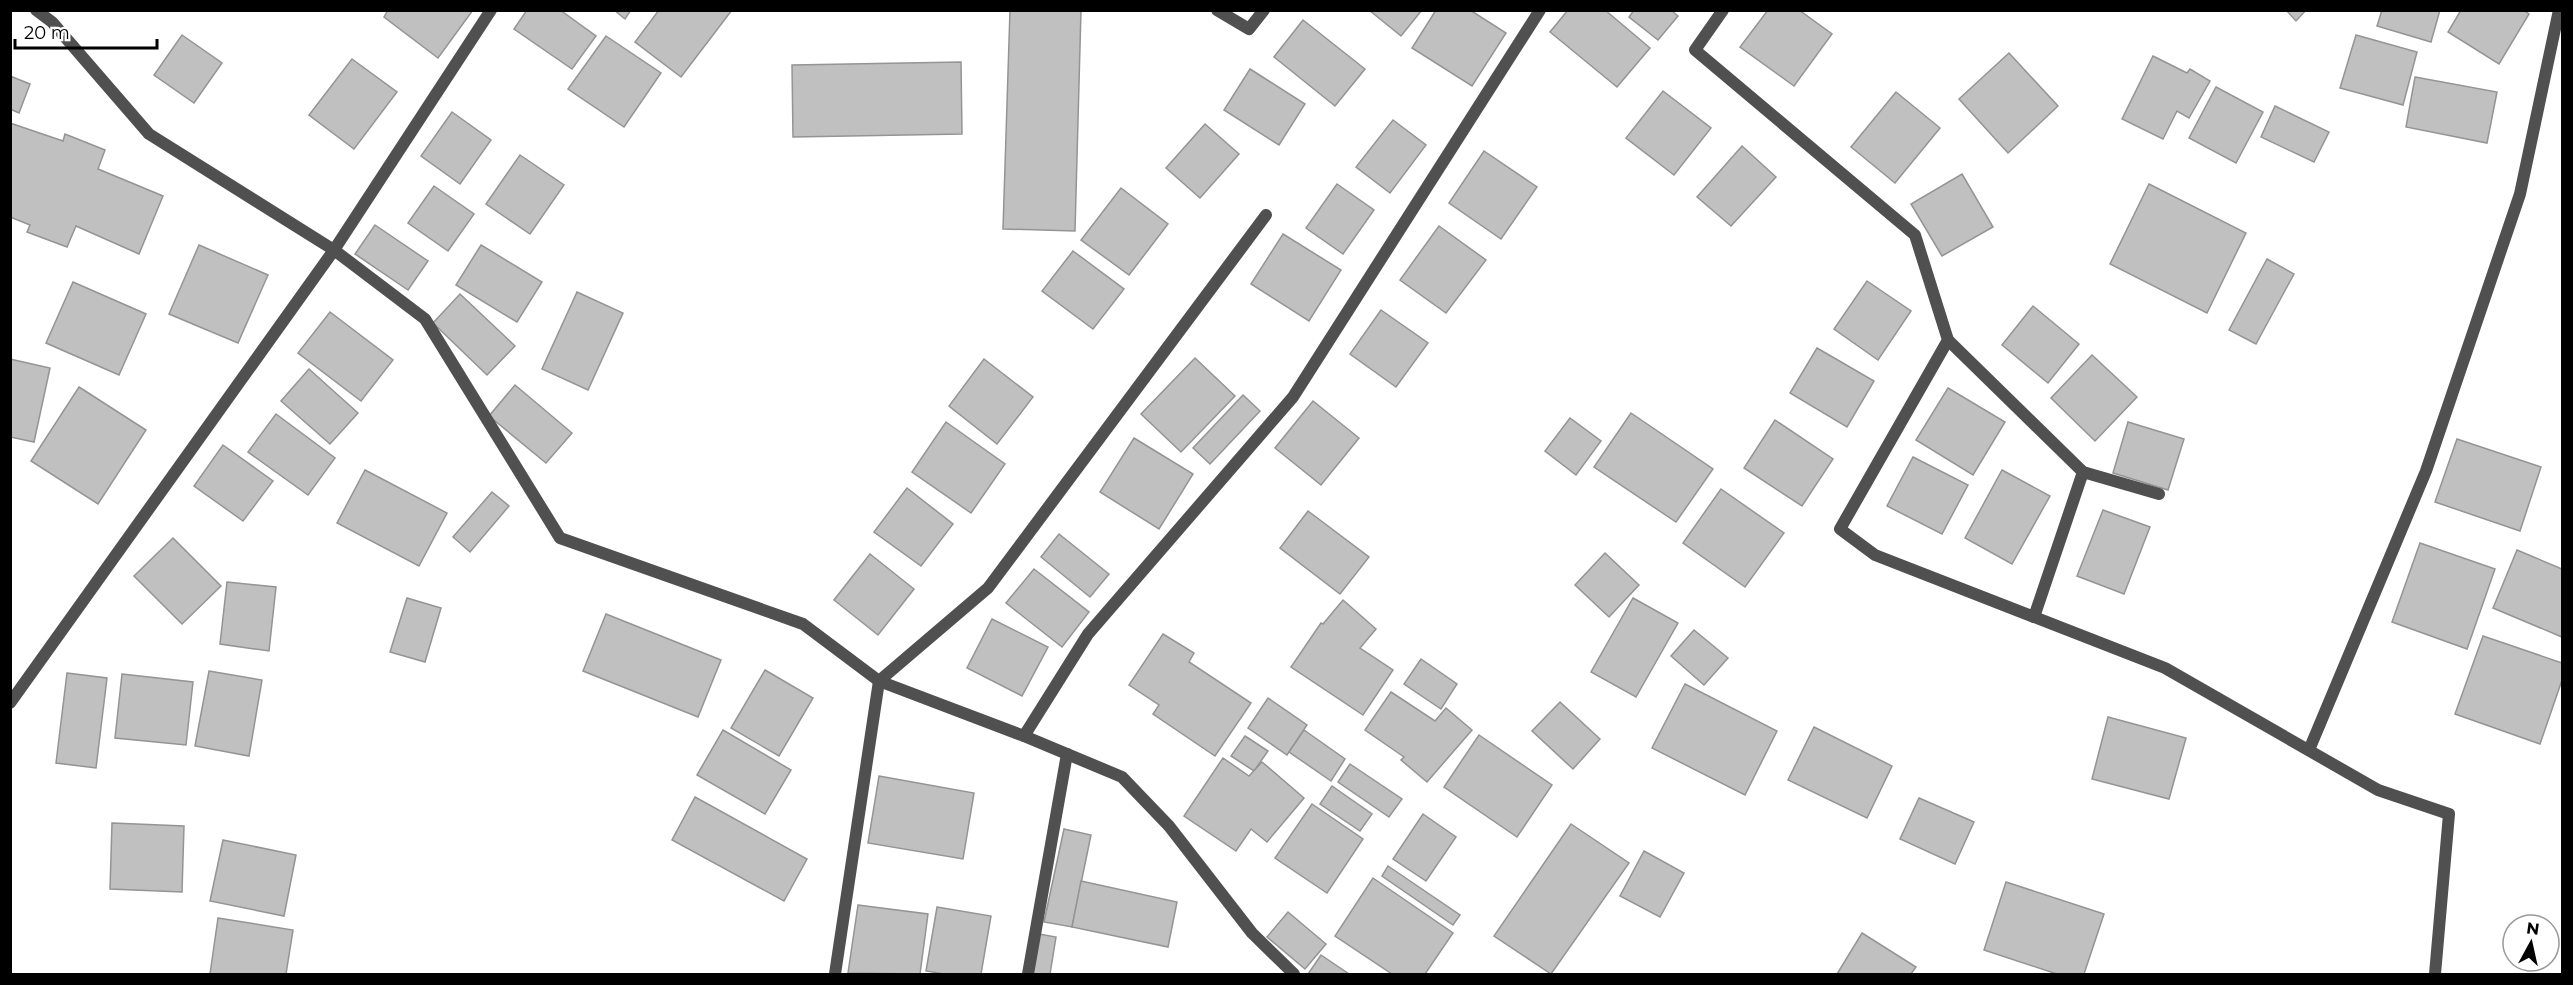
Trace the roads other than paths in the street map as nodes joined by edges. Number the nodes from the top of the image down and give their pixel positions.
1 (36, 10) edge
2 (491, 10) edge
3 (1217, 10) edge
4 (1264, 10) edge
5 (1540, 10) edge
6 (1723, 10) edge
7 (2559, 10) edge
8 (1266, 215) dead end
9 (334, 250) junction
10 (1948, 340) junction
11 (2082, 472) junction
12 (2159, 494) dead end
13 (2034, 617) junction
14 (879, 681) junction
15 (10, 703) edge
16 (1024, 736) junction
17 (2309, 750) junction
18 (1067, 754) junction
19 (835, 975) edge
20 (1028, 975) edge
21 (1294, 975) edge
22 (2434, 975) edge

1 - 9 street
2 - 9 street
3 - 4 street
5 - 16 street
6 - 10 street
7 - 17 street
8 - 14 street
9 - 14 street
9 - 15 street
10 - 11 street
10 - 13 street
11 - 12 street
11 - 13 street
13 - 17 street
14 - 16 street
14 - 19 street
16 - 18 street
17 - 22 street
18 - 20 street
18 - 21 street

